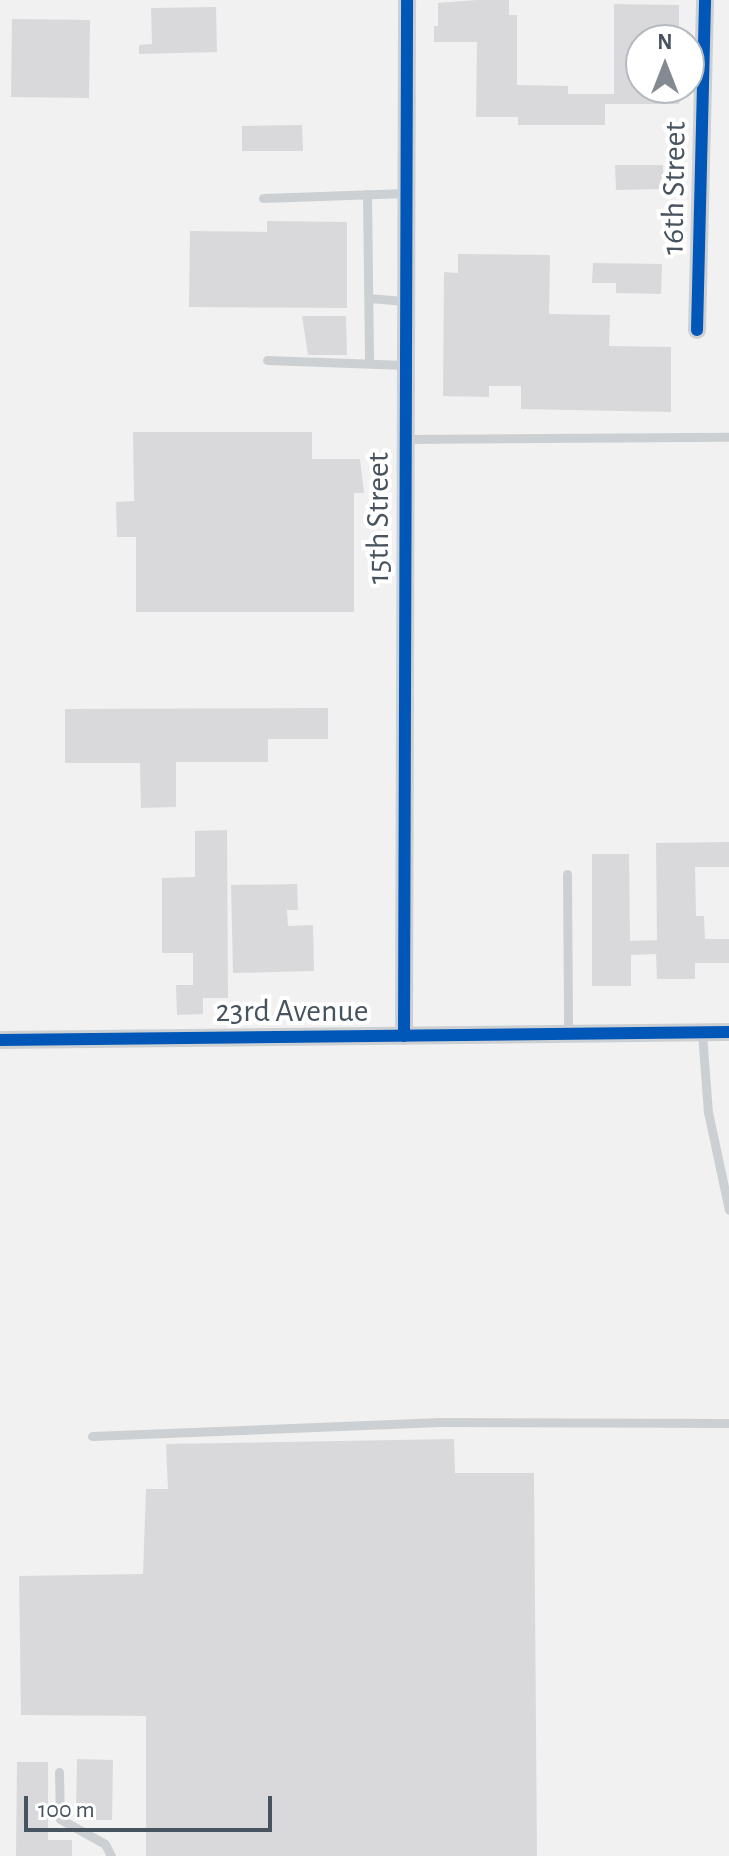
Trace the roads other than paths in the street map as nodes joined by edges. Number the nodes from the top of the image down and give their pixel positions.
1 (407, 0) edge
2 (705, 0) edge
3 (406, 193) junction
4 (367, 194) junction
5 (263, 198) dead end
6 (369, 298) junction
7 (405, 301) junction
8 (697, 330) dead end
9 (267, 360) dead end
10 (369, 361) junction
11 (405, 365) junction
12 (729, 437) edge
13 (404, 439) junction
14 (567, 874) dead end
15 (729, 1032) edge
16 (702, 1033) junction
17 (568, 1034) junction
18 (404, 1036) junction
19 (0, 1040) edge
20 (729, 1210) edge
21 (729, 1423) edge
22 (92, 1436) dead end
23 (59, 1772) dead end
24 (111, 1856) edge

1 - 3 street, 15th Street
2 - 8 street, 16th Street
3 - 4 lane
3 - 7 street, 15th Street
4 - 5 lane
4 - 6 lane
6 - 7 lane
6 - 10 lane
7 - 11 street, 15th Street
9 - 10 lane
10 - 11 lane
11 - 13 street, 15th Street
12 - 13 lane
13 - 18 street, 15th Street
14 - 17 lane
15 - 16 street, 23rd Avenue
16 - 17 street, 23rd Avenue
16 - 20 lane
17 - 18 street, 23rd Avenue
18 - 19 street, 23rd Avenue
21 - 22 lane
23 - 24 lane

